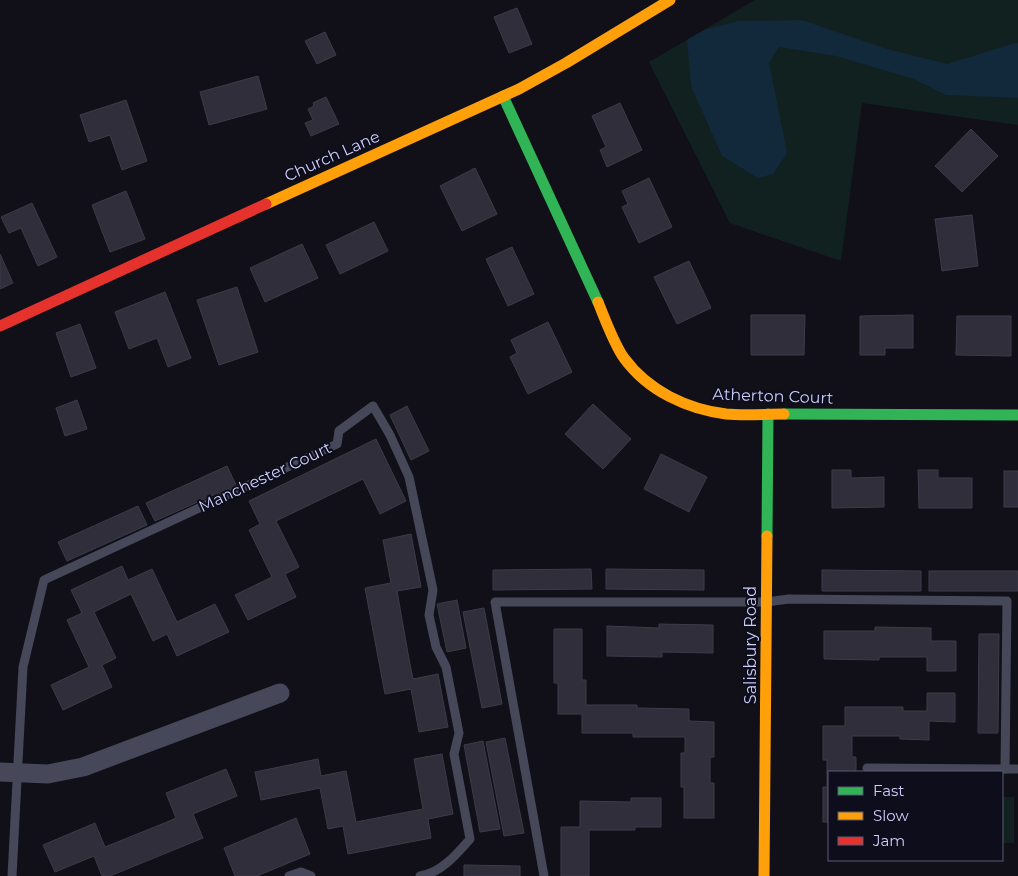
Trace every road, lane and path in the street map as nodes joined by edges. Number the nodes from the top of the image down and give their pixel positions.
1 (670, 0) edge
2 (503, 96) junction
3 (0, 326) edge
4 (768, 414) junction
5 (1018, 415) edge
6 (766, 602) junction
7 (1007, 602) junction
8 (1018, 602) edge
9 (280, 693) dead end
10 (867, 768) dead end
11 (1005, 769) junction
12 (1018, 769) edge
13 (8, 772) edge
14 (12, 876) edge
15 (289, 876) edge
16 (311, 876) edge
17 (420, 876) edge
18 (544, 876) edge
19 (764, 876) edge

1 - 2 street, Church Lane
2 - 3 street, Church Lane
2 - 4 street, Atherton Court
4 - 5 street, Atherton Court
4 - 6 street, Salisbury Road
6 - 7 lane
6 - 18 lane
6 - 19 street, Salisbury Road
7 - 8 lane
7 - 11 lane
9 - 13 street
10 - 11 lane
11 - 12 lane
13 - 14 lane, Manchester Court
13 - 17 lane, Manchester Court
15 - 16 lane

